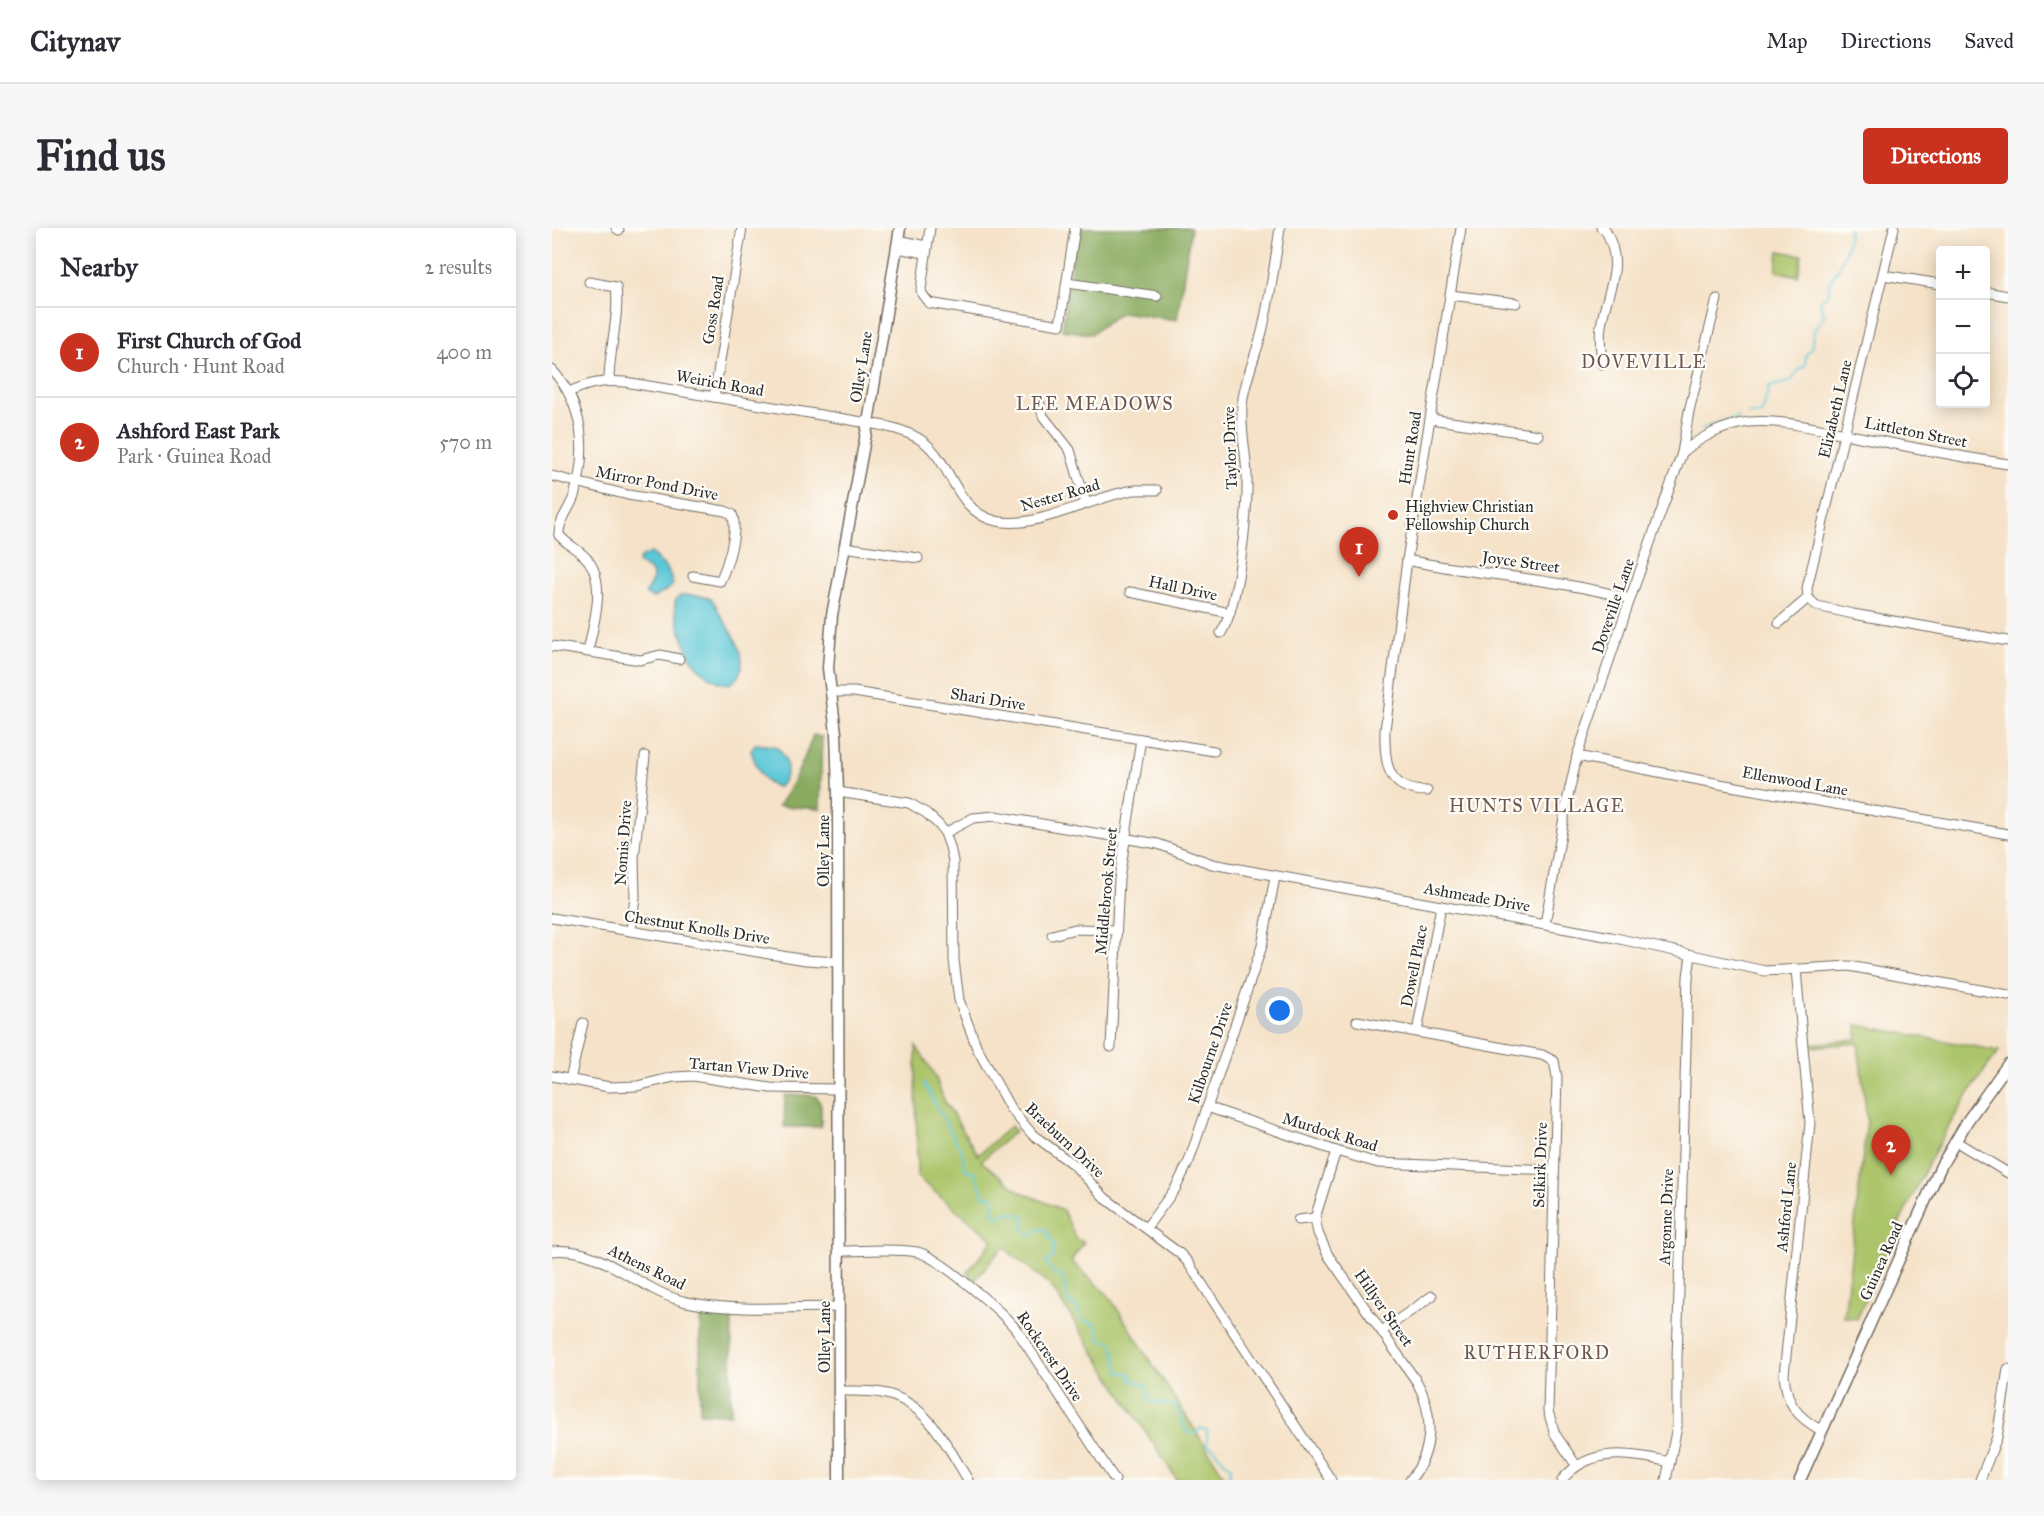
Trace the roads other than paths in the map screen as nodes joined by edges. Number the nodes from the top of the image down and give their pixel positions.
1 (742, 228) edge
2 (900, 228) edge
3 (930, 228) edge
4 (1075, 228) edge
5 (1280, 228) edge
6 (1461, 228) edge
7 (1604, 228) edge
8 (1894, 228) edge
9 (898, 244) junction
10 (926, 249) junction
11 (1883, 274) junction
12 (589, 282) dead end
13 (1067, 283) junction
14 (1936, 283) edge
15 (1990, 293) edge
16 (1450, 295) junction
17 (1157, 296) dead end
18 (2008, 296) edge
19 (1717, 299) dead end
20 (1516, 303) dead end
21 (1602, 364) dead end
22 (552, 370) edge
23 (609, 381) junction
24 (569, 392) junction
25 (714, 397) junction
26 (1040, 404) dead end
27 (1431, 419) junction
28 (868, 423) junction
29 (1845, 434) junction
30 (1538, 435) dead end
31 (1682, 453) junction
32 (2008, 464) edge
33 (552, 476) edge
34 (577, 482) junction
35 (1157, 490) dead end
36 (1086, 503) junction
37 (556, 537) edge
38 (844, 547) junction
39 (918, 558) dead end
40 (1407, 560) junction
41 (693, 576) dead end
42 (1130, 592) dead end
43 (1808, 598) junction
44 (1630, 599) junction
45 (1230, 613) junction
46 (1779, 623) dead end
47 (1221, 633) dead end
48 (2008, 641) edge
49 (552, 646) edge
50 (588, 652) junction
51 (680, 659) dead end
52 (831, 692) junction
53 (1141, 739) junction
54 (1214, 751) dead end
55 (645, 756) dead end
56 (1577, 756) junction
57 (1427, 791) dead end
58 (838, 792) junction
59 (945, 833) junction
60 (2008, 834) edge
61 (1124, 837) junction
62 (1275, 876) junction
63 (1441, 906) junction
64 (552, 918) edge
65 (1545, 924) junction
66 (1116, 930) junction
67 (631, 931) junction
68 (1052, 935) dead end
69 (1691, 955) junction
70 (837, 962) junction
71 (1796, 970) junction
72 (2008, 995) edge
73 (1357, 1021) dead end
74 (583, 1023) dead end
75 (1417, 1032) junction
76 (1112, 1047) dead end
77 (2008, 1064) edge
78 (552, 1076) edge
79 (570, 1080) junction
80 (838, 1089) junction
81 (1208, 1107) junction
82 (1955, 1141) junction
83 (1336, 1151) junction
84 (1554, 1170) junction
85 (2008, 1173) edge
86 (1315, 1218) junction
87 (1298, 1220) dead end
88 (1146, 1228) junction
89 (552, 1251) edge
90 (839, 1251) junction
91 (1432, 1296) dead end
92 (839, 1307) junction
93 (1382, 1331) junction
94 (2008, 1369) edge
95 (839, 1391) junction
96 (1822, 1431) junction
97 (1670, 1462) junction
98 (1576, 1465) junction
99 (839, 1480) edge
100 (968, 1480) edge
101 (1115, 1480) edge
102 (1331, 1480) edge
103 (1410, 1480) edge
104 (1562, 1480) edge
105 (1666, 1480) edge
106 (1801, 1480) edge
107 (1980, 1480) edge

1 - 25 street, Goss Road
2 - 9 main road, Olley Lane
3 - 10 street
4 - 13 street
5 - 45 street, Taylor Drive
6 - 16 street, Hunt Road
7 - 21 street
8 - 11 street, Elizabeth Lane
9 - 10 street
9 - 28 main road, Olley Lane
10 - 13 street
11 - 14 street
11 - 29 street, Elizabeth Lane
12 - 23 street
13 - 17 street
15 - 18 street
16 - 20 street
16 - 27 street, Hunt Road
19 - 31 street, Doveville Lane
22 - 24 street
23 - 24 street, Weirich Road
23 - 25 street, Weirich Road
24 - 34 street
25 - 28 street, Weirich Road
26 - 36 street
27 - 30 street
27 - 40 street, Hunt Road
28 - 36 street, Nester Road
28 - 38 main road, Olley Lane
29 - 31 street, Littleton Street
29 - 32 street, Littleton Street
29 - 43 street, Elizabeth Lane
31 - 44 street, Doveville Lane
33 - 34 street, Mirror Pond Drive
34 - 37 street
34 - 41 street, Mirror Pond Drive
35 - 36 street, Nester Road
37 - 50 street
38 - 39 street
38 - 52 main road, Olley Lane
40 - 44 street, Joyce Street
40 - 57 street, Hunt Road
42 - 45 street, Hall Drive
43 - 46 street
43 - 48 street
44 - 56 street, Doveville Lane
45 - 47 street, Taylor Drive
49 - 50 street
50 - 51 street
52 - 53 street, Shari Drive
52 - 58 main road, Olley Lane
53 - 54 street, Shari Drive
53 - 61 street, Middlebrook Street
55 - 67 street, Nomis Drive
56 - 60 street, Ellenwood Lane
56 - 65 street, Doveville Lane
58 - 59 street, Braeburn Drive
58 - 70 main road, Olley Lane
59 - 61 street, Ashmeade Drive
59 - 88 street, Braeburn Drive
61 - 62 street, Ashmeade Drive
61 - 66 street, Middlebrook Street
62 - 63 street, Ashmeade Drive
62 - 81 street, Kilbourne Drive
63 - 65 street, Ashmeade Drive
63 - 75 street, Dowell Place
64 - 67 street, Chestnut Knolls Drive
65 - 69 street, Ashmeade Drive
66 - 68 street
66 - 76 street, Middlebrook Street
67 - 70 street, Chestnut Knolls Drive
69 - 71 street, Ashmeade Drive
69 - 97 street, Argonne Drive
70 - 80 main road, Olley Lane
71 - 72 street, Ashmeade Drive
71 - 96 street, Ashford Lane
73 - 75 street, Selkirk Drive
74 - 79 street
75 - 84 street, Selkirk Drive
77 - 82 main road, Guinea Road
78 - 79 street, Tartan View Drive
79 - 80 street, Tartan View Drive
80 - 90 main road, Olley Lane
81 - 83 street, Murdock Road
81 - 88 street, Kilbourne Drive
82 - 85 street
82 - 96 main road, Guinea Road
83 - 84 street, Murdock Road
83 - 86 street
84 - 98 street, Selkirk Drive
86 - 87 street
86 - 93 street, Hillyer Street
88 - 102 street, Braeburn Drive
89 - 92 street, Athens Road
90 - 92 main road, Olley Lane
90 - 101 street, Rockcrest Drive
91 - 93 street
92 - 95 main road, Olley Lane
93 - 103 street, Hillyer Street
94 - 107 street
95 - 99 main road, Olley Lane
95 - 100 street
96 - 106 main road, Guinea Road
97 - 98 street
97 - 105 street, Argonne Drive
98 - 104 street

